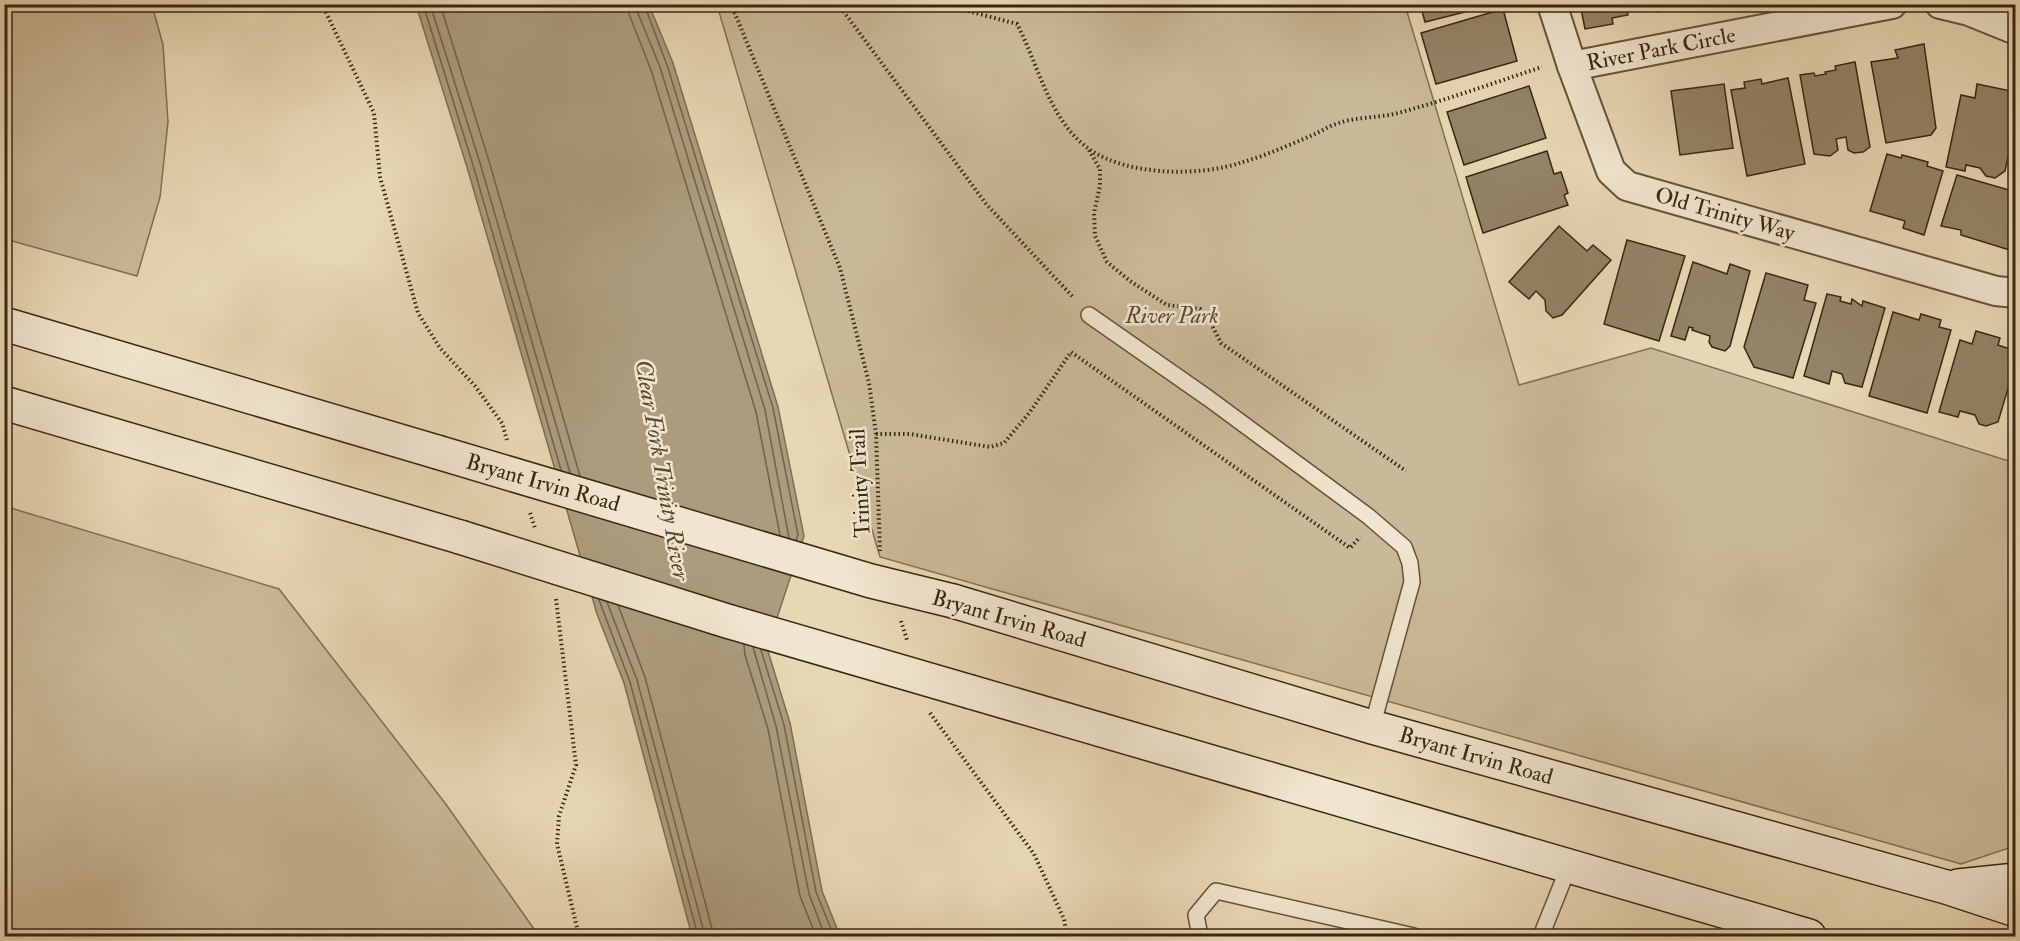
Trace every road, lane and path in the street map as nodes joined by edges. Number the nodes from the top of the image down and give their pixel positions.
1 (321, 4) edge
2 (731, 4) edge
3 (838, 4) edge
4 (942, 4) edge
5 (1552, 4) edge
6 (1892, 4) edge
7 (1940, 4) edge
8 (2016, 30) edge
9 (1571, 62) junction
10 (1089, 149) junction
11 (2016, 293) edge
12 (1089, 315) joint
13 (4, 324) edge
14 (4, 403) edge
15 (876, 434) junction
16 (509, 446) dead end
17 (1406, 471) dead end
18 (527, 503) dead end
19 (1374, 521) junction
20 (538, 537) dead end
21 (880, 556) dead end
22 (556, 594) dead end
23 (898, 611) dead end
24 (909, 644) dead end
25 (929, 711) dead end
26 (1372, 727) junction
27 (1569, 866) junction
28 (2016, 880) edge
29 (1946, 887) junction
30 (2016, 910) edge
31 (579, 936) edge
32 (1067, 936) edge
33 (1200, 936) edge
34 (1414, 936) edge
35 (1541, 936) edge
36 (1809, 936) edge

1 - 16 path
2 - 15 path, Trinity Trail
3 - 12 path
4 - 10 path
5 - 9 street, Old Trinity Way
6 - 9 street, River Park Circle
7 - 8 street
9 - 10 path
9 - 11 street, Old Trinity Way
10 - 17 path
12 - 19 lane
13 - 26 main road, Bryant Irvin Road, bridge
14 - 27 main road, bridge
15 - 19 path
15 - 21 path, Trinity Trail
18 - 20 path
19 - 26 lane
22 - 31 path
23 - 24 path
25 - 32 path
26 - 29 main road, Bryant Irvin Road
27 - 35 lane
27 - 36 main road
28 - 29 main road
29 - 30 main road, Bryant Irvin Road
33 - 34 lane

